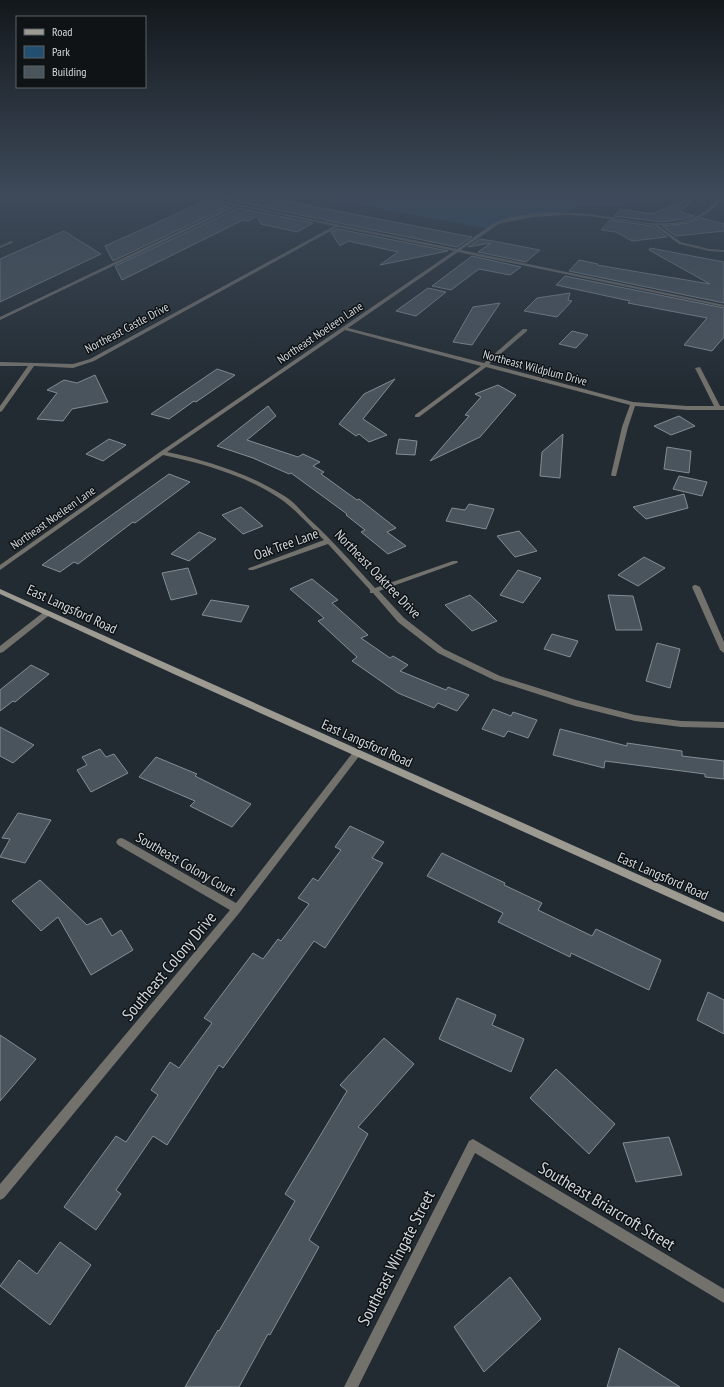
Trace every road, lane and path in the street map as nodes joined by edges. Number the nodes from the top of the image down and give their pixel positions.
1 (120, 261) edge
2 (273, 261) edge
3 (444, 261) edge
4 (506, 261) edge
5 (724, 306) edge
6 (0, 318) edge
7 (344, 328) junction
8 (525, 330) dead end
9 (0, 364) edge
10 (32, 365) junction
11 (485, 365) junction
12 (698, 368) dead end
13 (633, 404) junction
14 (721, 408) edge
15 (0, 410) edge
16 (417, 416) dead end
17 (162, 453) junction
18 (614, 475) dead end
19 (329, 541) junction
20 (455, 562) dead end
21 (0, 568) edge
22 (251, 569) dead end
23 (696, 587) dead end
24 (0, 591) edge
25 (373, 591) junction
26 (48, 613) junction
27 (0, 650) edge
28 (724, 650) edge
29 (724, 725) edge
30 (357, 753) junction
31 (121, 842) dead end
32 (237, 909) junction
33 (724, 918) edge
34 (473, 1146) joint
35 (0, 1194) edge
36 (724, 1296) edge
37 (351, 1387) edge

1 - 6 street
2 - 10 street, Northeast Castle Drive
3 - 7 street, Northeast Noeleen Lane
4 - 5 street
7 - 11 street, Northeast Wildplum Drive
7 - 17 street, Northeast Noeleen Lane
8 - 11 street
9 - 10 street, Northeast Castle Drive
10 - 15 street
11 - 13 street, Northeast Wildplum Drive
11 - 16 street
12 - 14 street
13 - 14 street, Northeast Wildplum Drive
13 - 18 street
17 - 19 street, Northeast Oaktree Drive
17 - 21 street, Northeast Noeleen Lane
19 - 22 street, Oak Tree Lane
19 - 25 street, Northeast Oaktree Drive
20 - 25 street
23 - 28 street
24 - 26 street, East Langsford Road
25 - 29 street, Northeast Oaktree Drive
26 - 27 street
26 - 30 street, East Langsford Road
30 - 32 street, Southeast Colony Drive
30 - 33 street, East Langsford Road
31 - 32 street, Southeast Colony Court
32 - 35 street, Southeast Colony Drive
34 - 36 street, Southeast Briarcroft Street
34 - 37 street, Southeast Wingate Street

